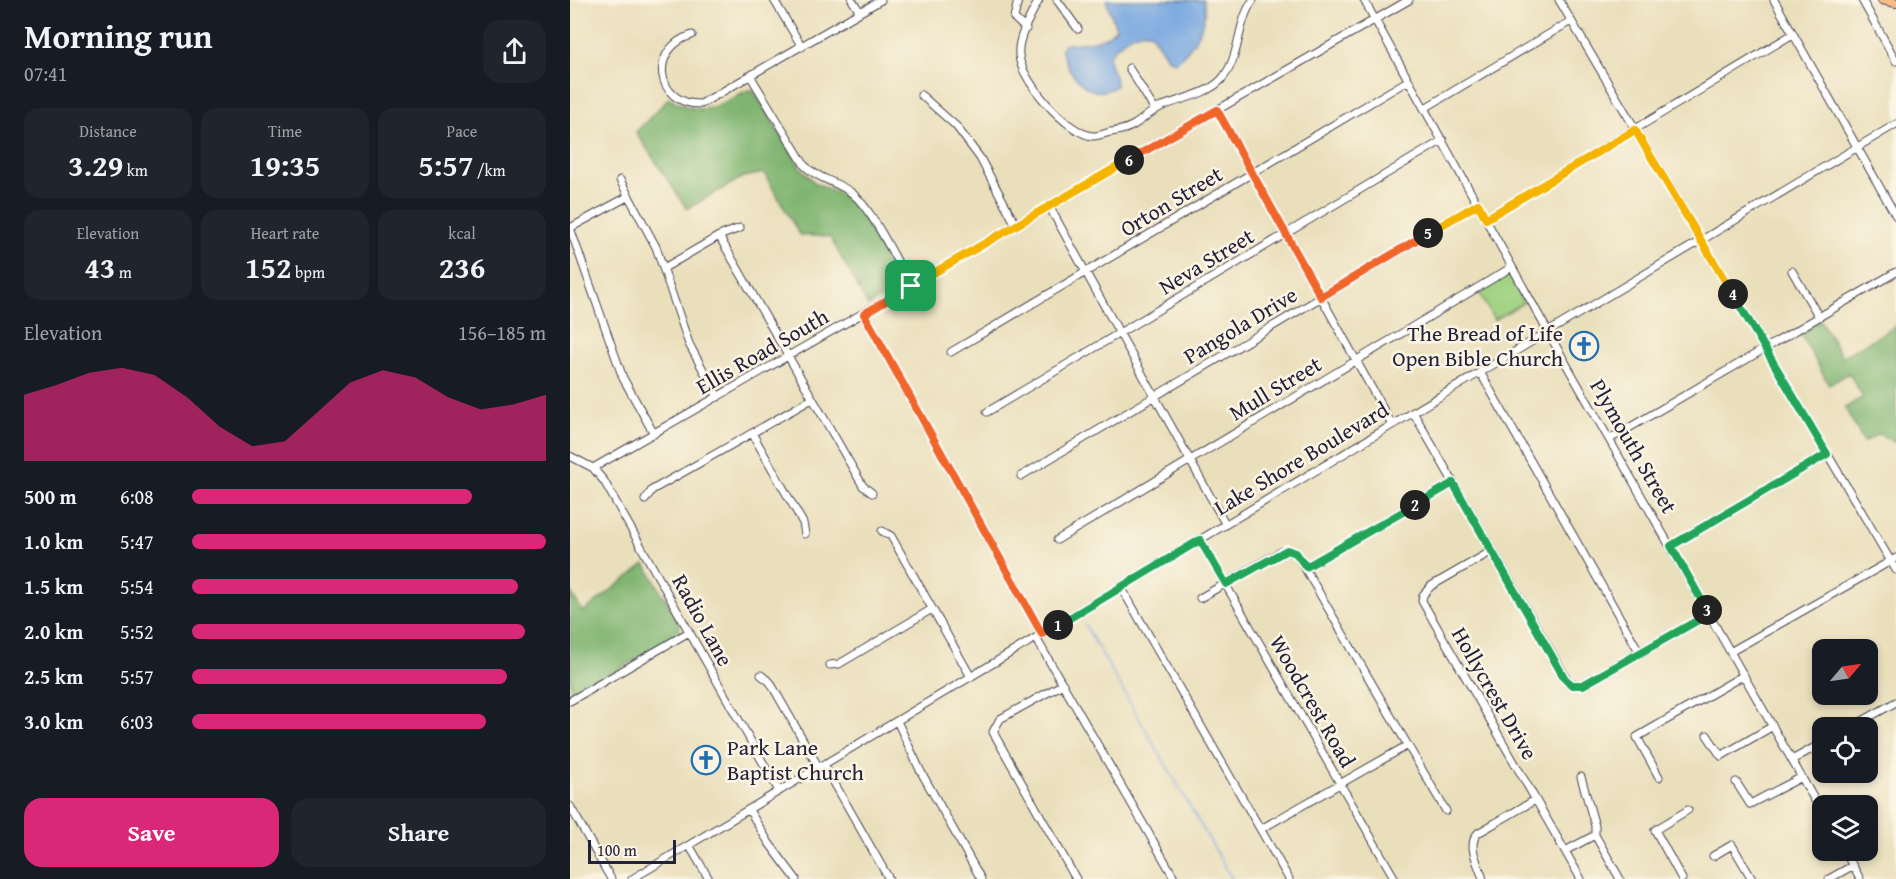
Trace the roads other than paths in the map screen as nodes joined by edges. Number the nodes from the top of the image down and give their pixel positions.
1 (774, 0) edge
2 (852, 0) edge
3 (881, 0) edge
4 (1018, 0) edge
5 (1039, 0) edge
6 (1057, 0) edge
7 (1253, 0) edge
8 (1364, 0) edge
9 (1409, 0) edge
10 (1559, 0) edge
11 (1774, 0) edge
12 (1862, 0) edge
13 (1882, 0) edge
14 (1896, 3) edge
15 (860, 12) junction
16 (1375, 19) junction
17 (1571, 21) junction
18 (1026, 29) junction
19 (1078, 29) dead end
20 (1793, 34) junction
21 (692, 35) dead end
22 (802, 47) junction
23 (1896, 61) edge
24 (1129, 68) dead end
25 (751, 77) junction
26 (1409, 80) junction
27 (921, 96) dead end
28 (1425, 108) junction
29 (1155, 110) junction
30 (1217, 110) junction
31 (1896, 124) edge
32 (1635, 130) junction
33 (1443, 140) junction
34 (1856, 147) junction
35 (1253, 173) junction
36 (620, 180) dead end
37 (629, 196) junction
38 (1478, 204) junction
39 (1049, 206) junction
40 (1896, 216) edge
41 (1486, 219) junction
42 (1016, 225) junction
43 (570, 228) edge
44 (740, 228) dead end
45 (1286, 234) junction
46 (719, 236) junction
47 (1702, 240) junction
48 (1512, 267) junction
49 (664, 268) junction
50 (1792, 271) dead end
51 (1896, 272) edge
52 (1086, 273) junction
53 (911, 286) junction
54 (1321, 297) junction
55 (864, 314) junction
56 (1819, 317) junction
57 (1548, 331) junction
58 (1120, 334) junction
59 (1766, 348) junction
60 (951, 352) dead end
61 (789, 357) junction
62 (1357, 360) junction
63 (1480, 372) junction
64 (718, 397) junction
65 (1155, 397) junction
66 (813, 399) junction
67 (987, 412) dead end
68 (1413, 412) junction
69 (1392, 425) junction
70 (752, 433) junction
71 (654, 434) junction
72 (1610, 439) junction
73 (1827, 454) junction
74 (570, 456) edge
75 (1190, 461) junction
76 (593, 468) junction
77 (1021, 476) dead end
78 (1453, 483) junction
79 (872, 493) dead end
80 (645, 500) dead end
81 (1226, 525) junction
82 (882, 531) dead end
83 (805, 534) dead end
84 (1057, 540) dead end
85 (1200, 540) junction
86 (1671, 546) junction
87 (1492, 551) junction
88 (1893, 559) edge
89 (1306, 567) junction
90 (1896, 570) edge
91 (1226, 584) junction
92 (1121, 587) junction
93 (1200, 598) dead end
94 (932, 609) junction
95 (1709, 614) junction
96 (688, 633) junction
97 (1039, 636) junction
98 (1730, 652) junction
99 (1640, 653) junction
100 (830, 665) dead end
101 (761, 675) dead end
102 (1744, 675) junction
103 (971, 677) junction
104 (1062, 684) junction
105 (570, 701) edge
106 (1896, 702) edge
107 (1869, 717) edge
108 (897, 721) junction
109 (1773, 726) junction
110 (1707, 735) dead end
111 (1408, 744) junction
112 (1812, 749) edge
113 (1792, 760) junction
114 (821, 766) junction
115 (1581, 777) dead end
116 (1659, 777) dead end
117 (1802, 777) junction
118 (1736, 782) dead end
119 (1340, 783) junction
120 (779, 791) junction
121 (1812, 795) edge
122 (1535, 800) junction
123 (570, 806) edge
124 (749, 810) junction
125 (1688, 810) dead end
126 (1446, 811) dead end
127 (1261, 829) junction
128 (1595, 835) junction
129 (689, 845) junction
130 (1565, 851) junction
131 (1713, 856) dead end
132 (1850, 861) edge
133 (1852, 866) junction
134 (611, 879) edge
135 (632, 879) edge
136 (709, 879) edge
137 (796, 879) edge
138 (889, 879) edge
139 (981, 879) edge
140 (1076, 879) edge
141 (1175, 879) edge
142 (1290, 879) edge
143 (1395, 879) edge
144 (1483, 879) edge
145 (1581, 879) edge
146 (1620, 879) edge
147 (1682, 879) edge
148 (1752, 879) edge
149 (1829, 879) edge
150 (1860, 879) edge

1 - 22 street
2 - 15 street
3 - 15 street
4 - 18 street
5 - 18 street
6 - 19 street
7 - 29 street
8 - 16 street, Plymouth Street
9 - 16 street, Ellis Road South
10 - 17 street
11 - 20 street
12 - 23 street
13 - 14 main road
15 - 22 street
16 - 26 street, Plymouth Street
16 - 30 street, Ellis Road South
17 - 28 street
17 - 32 street
18 - 29 street
20 - 32 street
20 - 34 street
21 - 25 street
22 - 25 street
24 - 29 street
25 - 53 street
26 - 28 street, Plymouth Street
26 - 35 street, Orton Street
27 - 42 street
28 - 33 street, Plymouth Street
30 - 35 street
30 - 39 street, Ellis Road South
31 - 34 street, Lake Shore Boulevard
32 - 41 street
32 - 47 street
33 - 38 street, Plymouth Street
33 - 45 street, Neva Street
34 - 40 street
34 - 47 street, Lake Shore Boulevard
35 - 45 street
35 - 52 street, Orton Street
36 - 37 street
37 - 43 street
37 - 49 street
38 - 41 street, Plymouth Street
38 - 54 street, Pangola Drive
39 - 42 street, Ellis Road South
39 - 52 street
41 - 48 street, Plymouth Street
42 - 53 street, Ellis Road South
43 - 71 street
44 - 46 street
45 - 54 street
45 - 58 street, Neva Street
46 - 49 street
46 - 61 street
47 - 57 street, Lake Shore Boulevard
47 - 59 street
48 - 57 street, Plymouth Street
48 - 62 street, Mull Street
49 - 64 street
50 - 56 street
51 - 56 street
52 - 58 street
52 - 60 street, Orton Street
53 - 55 street, Ellis Road South
54 - 62 street
54 - 65 street, Pangola Drive
55 - 61 street, Ellis Road South
55 - 97 street
56 - 59 street
57 - 63 street, Lake Shore Boulevard
57 - 72 street, Plymouth Street
58 - 65 street
58 - 67 street, Neva Street
59 - 72 street
59 - 73 street
61 - 64 street, Ellis Road South
61 - 66 street
62 - 69 street
62 - 75 street, Mull Street
63 - 68 street, Lake Shore Boulevard
63 - 99 street
64 - 71 street, Ellis Road South
65 - 75 street
65 - 77 street, Pangola Drive
66 - 70 street
66 - 79 street
68 - 69 street, Lake Shore Boulevard
68 - 78 street
69 - 81 street, Lake Shore Boulevard
70 - 80 street
70 - 83 street
71 - 76 street, Ellis Road South
72 - 86 street, Plymouth Street
73 - 86 street
73 - 88 street
74 - 76 street
75 - 81 street
75 - 84 street, Mull Street
76 - 96 street, Radio Lane
78 - 87 street
78 - 89 street
81 - 85 street, Lake Shore Boulevard
82 - 94 street
85 - 91 street, Woodcrest Road
85 - 92 street, Lake Shore Boulevard
86 - 95 street, Plymouth Street
87 - 99 street
87 - 122 street, Hollycrest Drive
88 - 90 street
88 - 98 street
89 - 91 street
89 - 111 street
91 - 93 street
91 - 119 street, Woodcrest Road
92 - 97 street, Lake Shore Boulevard
92 - 127 street
94 - 100 street
94 - 103 street
95 - 98 street, Plymouth Street
95 - 99 street
96 - 105 street
96 - 120 street, Radio Lane
97 - 103 street, Lake Shore Boulevard
97 - 104 street
98 - 102 street, Plymouth Street
101 - 114 street
102 - 109 street, Plymouth Street
102 - 116 street
103 - 108 street, Lake Shore Boulevard
104 - 140 street
104 - 141 street
106 - 107 street
108 - 114 street, Lake Shore Boulevard
108 - 139 street
109 - 110 street
109 - 113 street, Plymouth Street
111 - 119 street
111 - 126 street
112 - 113 street
113 - 117 street, Plymouth Street
114 - 120 street, Lake Shore Boulevard
114 - 138 street
115 - 128 street
117 - 118 street
117 - 121 street, Plymouth Street
119 - 127 street
119 - 143 street, Woodcrest Road
120 - 124 street, Lake Shore Boulevard
122 - 130 street, Hollycrest Drive
122 - 144 street
123 - 134 street
124 - 129 street, Lake Shore Boulevard
124 - 137 street
125 - 147 street
127 - 142 street
128 - 130 street
128 - 146 street
129 - 135 street, Lake Shore Boulevard
129 - 136 street
130 - 145 street, Hollycrest Drive
131 - 148 street
132 - 133 street
133 - 149 street
133 - 150 street

